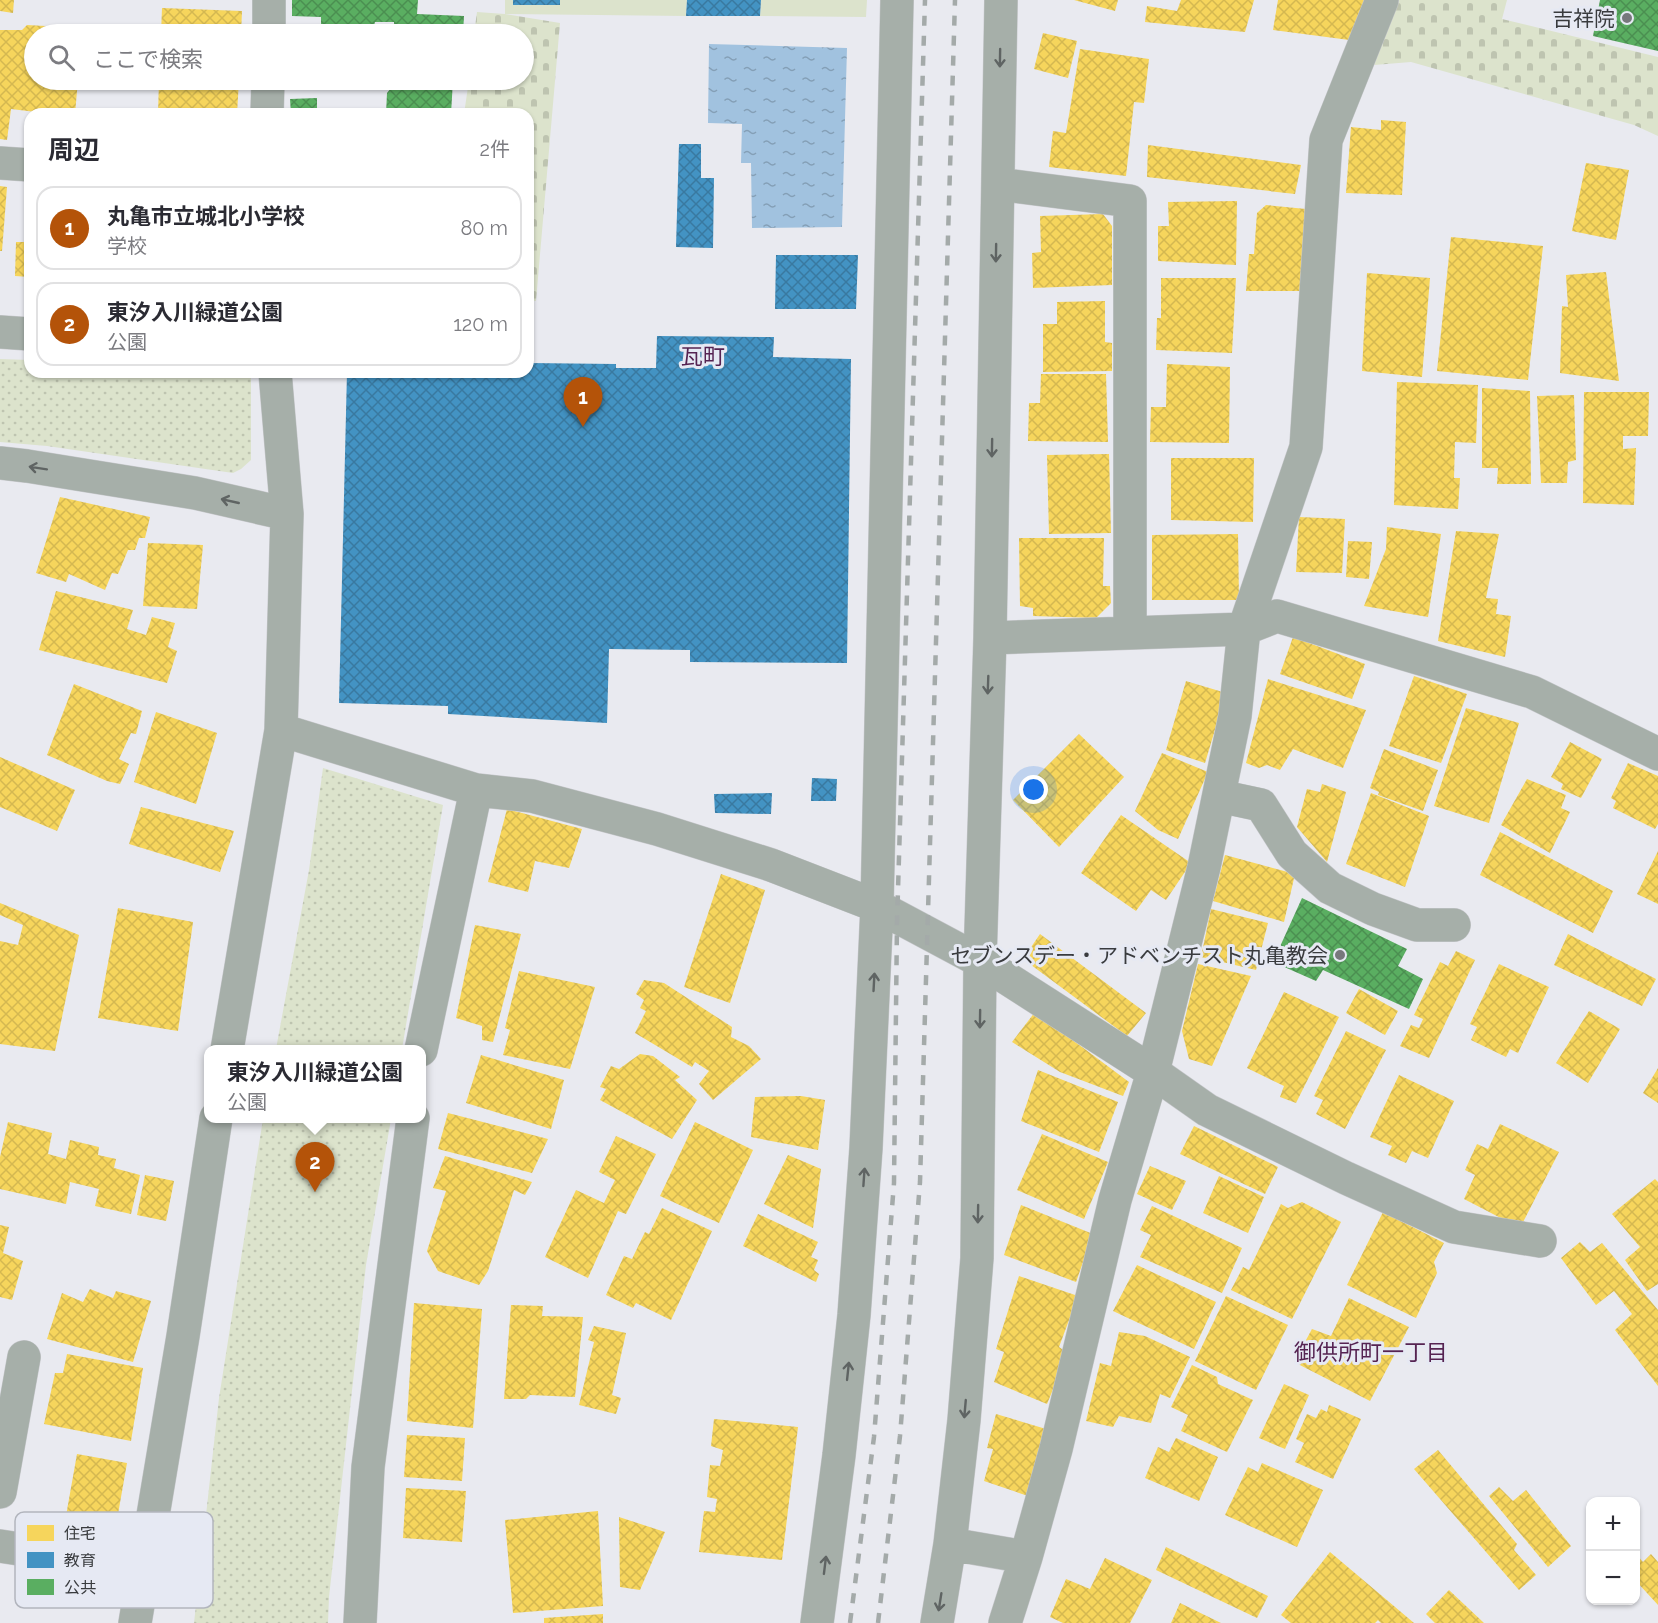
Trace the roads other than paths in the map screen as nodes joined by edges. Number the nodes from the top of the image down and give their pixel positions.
1 (270, 0) edge
2 (897, 0) edge
3 (1001, 0) edge
4 (1382, 0) edge
5 (269, 24) edge
6 (268, 90) edge
7 (267, 108) edge
8 (0, 163) edge
9 (24, 165) edge
10 (998, 184) junction
11 (0, 332) edge
12 (24, 334) edge
13 (276, 378) edge
14 (0, 463) edge
15 (287, 514) junction
16 (1244, 629) junction
17 (1130, 633) junction
18 (990, 638) junction
19 (281, 730) junction
20 (1658, 754) edge
21 (476, 790) junction
22 (1219, 796) junction
23 (877, 906) junction
24 (1454, 925) dead end
25 (980, 961) junction
26 (228, 1045) edge
27 (422, 1045) edge
28 (1153, 1072) junction
29 (215, 1123) edge
30 (411, 1123) edge
31 (1540, 1241) dead end
32 (24, 1358) dead end
33 (0, 1492) edge
34 (153, 1512) edge
35 (950, 1544) junction
36 (0, 1546) edge
37 (15, 1548) edge
38 (1026, 1557) junction
39 (137, 1608) edge
40 (135, 1623) edge
41 (360, 1623) edge
42 (817, 1623) edge
43 (937, 1623) edge
44 (1005, 1623) edge

1 - 5 street
2 - 23 street
3 -> 10 street
4 - 16 street
6 - 7 street
8 - 9 street
10 - 17 street
10 -> 18 street
11 - 12 street
13 - 15 street
15 -> 14 street
15 - 19 street
16 - 17 street
16 - 20 street
16 - 22 street
17 - 18 street
18 -> 25 street
19 - 21 street
19 - 26 street
21 - 23 street
21 - 27 street
22 - 24 street
22 - 28 street
23 - 25 street
42 -> 23 street
25 - 28 street
25 -> 35 street
28 - 31 street
28 - 38 street
29 - 34 street
30 - 41 street
32 - 33 street
35 - 38 street
35 -> 43 street
36 - 37 street
38 - 44 street
39 - 40 street

